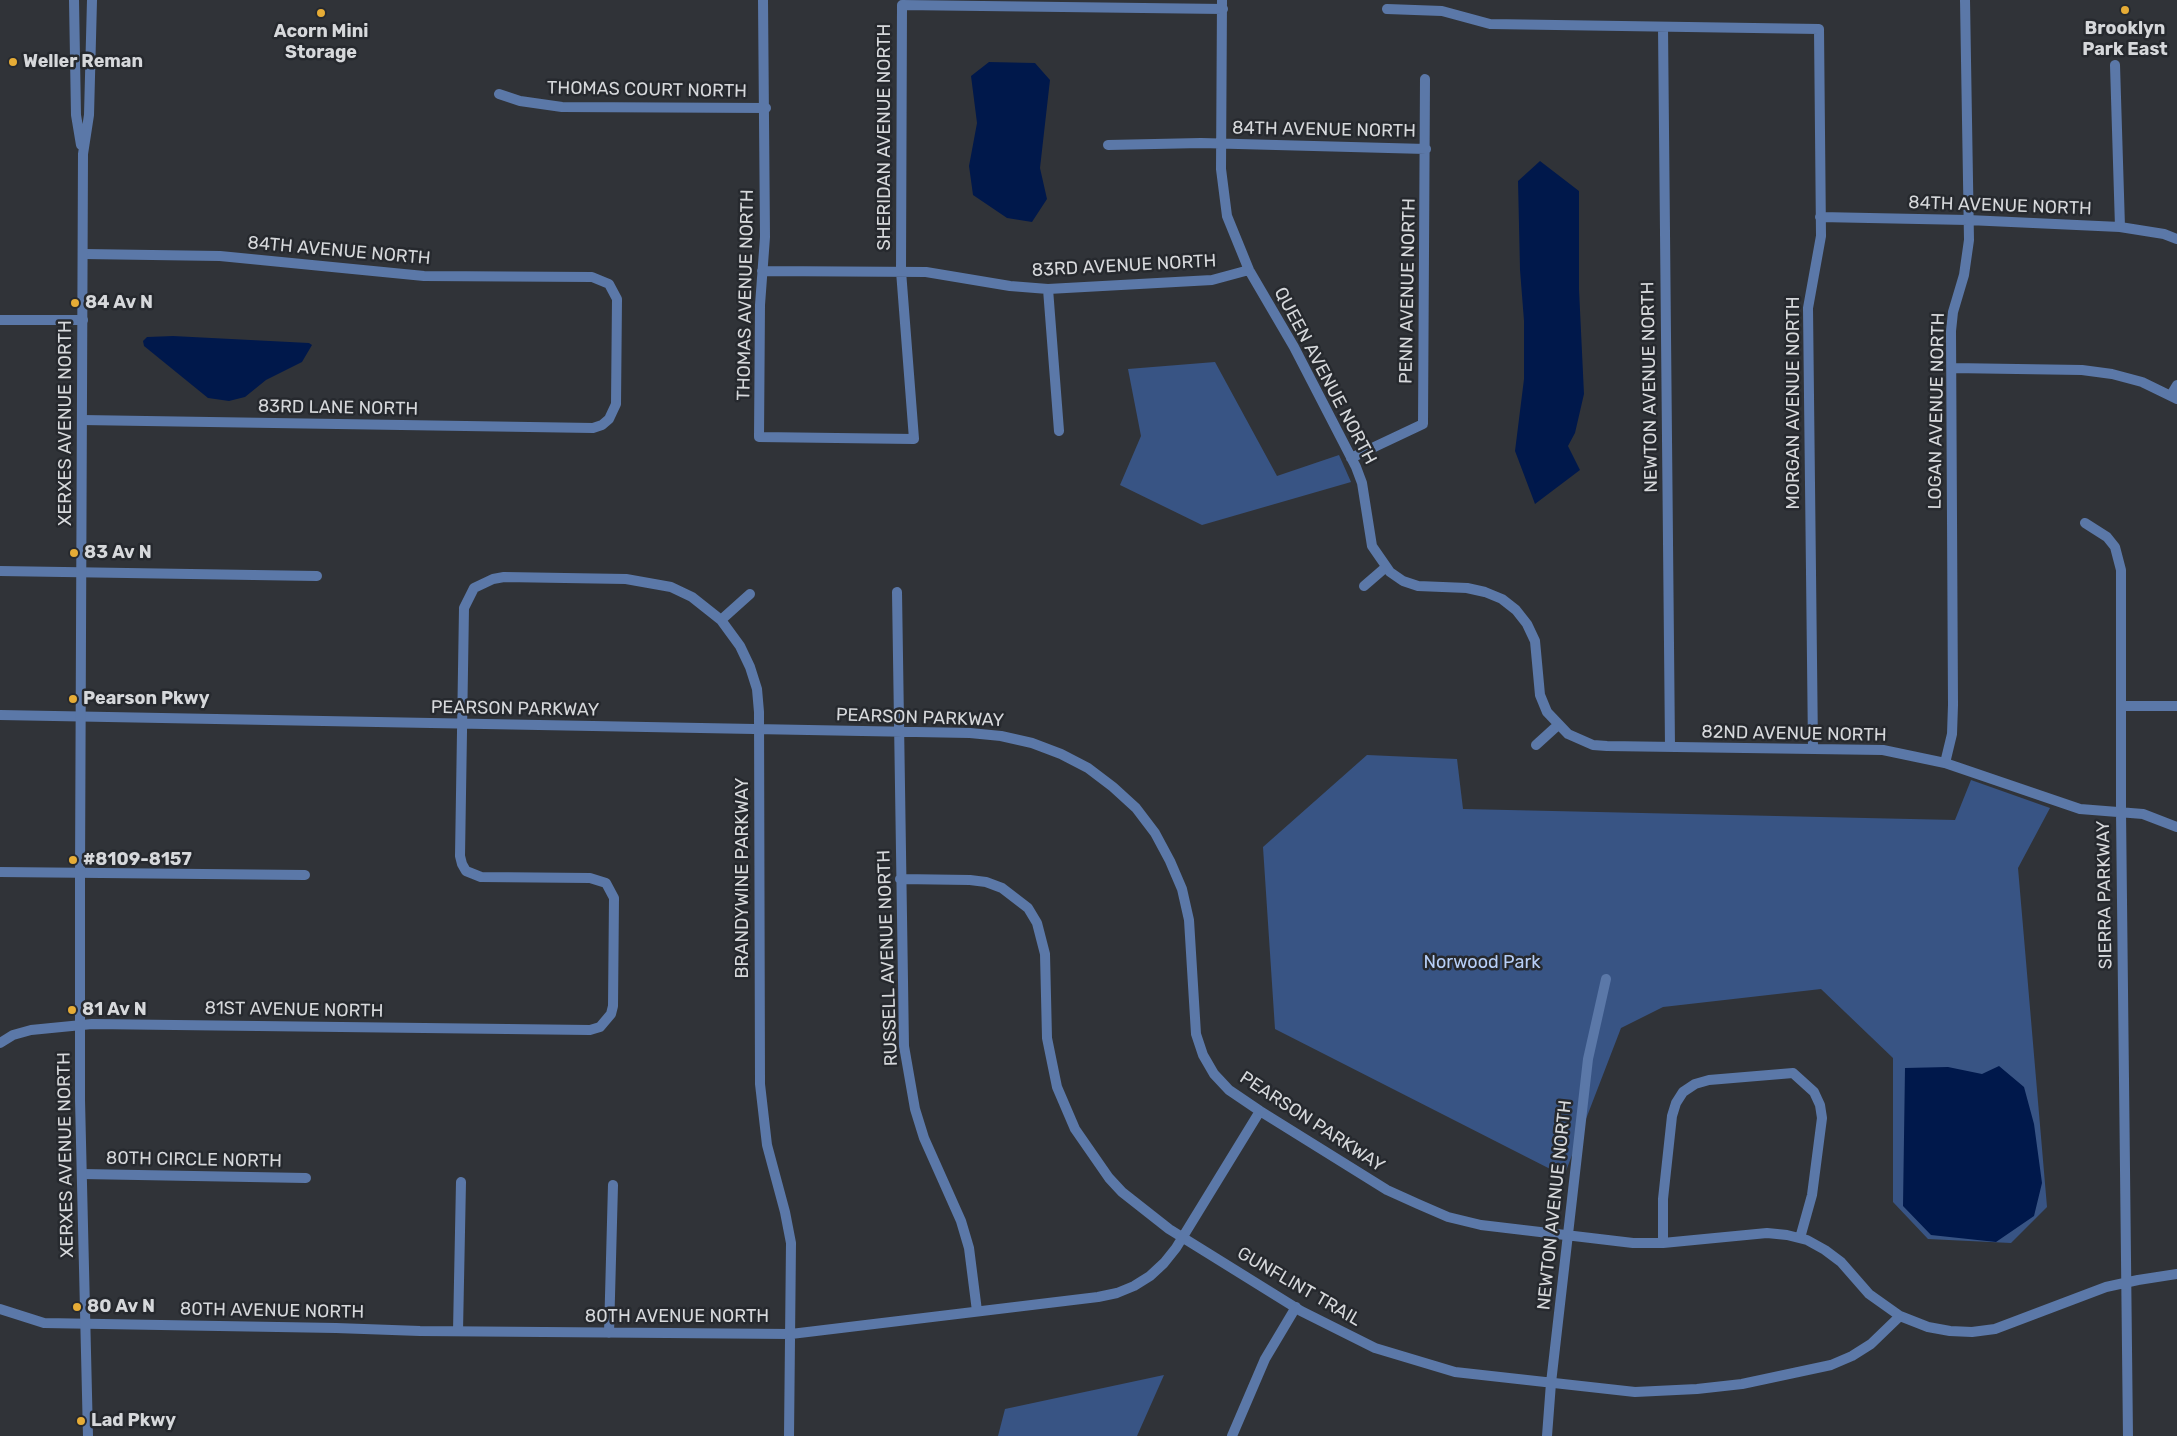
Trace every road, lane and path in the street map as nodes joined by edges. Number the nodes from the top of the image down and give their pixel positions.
1 (74, 0) edge
2 (92, 0) edge
3 (763, 0) edge
4 (1965, 0) edge
5 (1222, 4) edge
6 (1387, 9) dead end
7 (1664, 27) junction
8 (2115, 65) dead end
9 (1425, 79) dead end
10 (499, 94) dead end
11 (766, 108) junction
12 (1222, 144) junction
13 (1108, 145) dead end
14 (1426, 149) junction
15 (83, 154) junction
16 (1820, 217) junction
17 (1968, 220) junction
18 (2120, 227) junction
19 (2177, 239) edge
20 (84, 254) junction
21 (1249, 270) junction
22 (762, 271) junction
23 (901, 271) junction
24 (1048, 289) junction
25 (0, 320) edge
26 (83, 320) junction
27 (1952, 368) junction
28 (2177, 385) edge
29 (2174, 397) edge
30 (82, 420) junction
31 (593, 428) joint
32 (1059, 431) dead end
33 (914, 438) joint
34 (1351, 458) junction
35 (2085, 523) dead end
36 (1386, 567) junction
37 (82, 571) junction
38 (0, 572) edge
39 (317, 576) dead end
40 (1364, 586) dead end
41 (897, 592) dead end
42 (750, 594) dead end
43 (721, 620) junction
44 (2121, 706) junction
45 (2177, 706) edge
46 (0, 715) edge
47 (81, 716) junction
48 (461, 725) junction
49 (1558, 725) junction
50 (759, 729) junction
51 (899, 732) junction
52 (1536, 745) dead end
53 (1607, 746) joint
54 (1670, 747) junction
55 (1812, 748) junction
56 (1945, 763) junction
57 (2121, 812) junction
58 (2177, 827) edge
59 (0, 872) edge
60 (80, 873) junction
61 (305, 875) dead end
62 (900, 879) junction
63 (1606, 979) dead end
64 (80, 1024) junction
65 (590, 1030) joint
66 (0, 1043) edge
67 (1260, 1111) junction
68 (82, 1174) junction
69 (306, 1178) dead end
70 (461, 1182) dead end
71 (613, 1185) dead end
72 (1569, 1235) junction
73 (1182, 1237) junction
74 (1800, 1238) junction
75 (1664, 1243) junction
76 (2177, 1274) edge
77 (2128, 1282) junction
78 (1296, 1307) junction
79 (0, 1309) edge
80 (977, 1311) junction
81 (1900, 1316) junction
82 (85, 1323) junction
83 (458, 1331) junction
84 (609, 1333) junction
85 (791, 1334) junction
86 (1551, 1383) junction
87 (88, 1436) edge
88 (789, 1436) edge
89 (1232, 1436) edge
90 (1547, 1436) edge
91 (2128, 1436) edge

1 - 15 street, XERXES AVENUE NORTH
2 - 15 street, XERXES AVENUE NORTH
3 - 11 street, THOMAS AVENUE NORTH
4 - 17 street, LOGAN AVENUE NORTH
5 - 12 street, QUEEN AVENUE NORTH
5 - 23 street, SHERIDAN AVENUE NORTH
6 - 7 street
7 - 16 street, MORGAN AVENUE NORTH
7 - 54 street, NEWTON AVENUE NORTH
8 - 18 street
9 - 14 street, PENN AVENUE NORTH
10 - 11 street, THOMAS COURT NORTH
11 - 22 street, THOMAS AVENUE NORTH
12 - 13 street, 84TH AVENUE NORTH
12 - 14 street, 84TH AVENUE NORTH
12 - 21 street, QUEEN AVENUE NORTH
14 - 34 street, PENN AVENUE NORTH
15 - 20 street, XERXES AVENUE NORTH
16 - 17 street, 84TH AVENUE NORTH
16 - 55 street, MORGAN AVENUE NORTH
17 - 18 street, 84TH AVENUE NORTH
17 - 27 street, LOGAN AVENUE NORTH
18 - 19 street, 84TH AVENUE NORTH
20 - 26 street, XERXES AVENUE NORTH
20 - 31 street, 84TH AVENUE NORTH
21 - 24 street, 83RD AVENUE NORTH
21 - 34 street, QUEEN AVENUE NORTH
22 - 23 street, 83RD AVENUE NORTH
22 - 33 street, THOMAS AVENUE NORTH
23 - 24 street, 83RD AVENUE NORTH
23 - 33 street, SHERIDAN AVENUE NORTH
24 - 32 street
25 - 26 street
26 - 30 street, XERXES AVENUE NORTH
27 - 29 street
27 - 56 street, LOGAN AVENUE NORTH
28 - 29 street
30 - 31 street, 83RD LANE NORTH
30 - 37 street, XERXES AVENUE NORTH
34 - 36 street, QUEEN AVENUE NORTH
35 - 44 street, SIERRA PARKWAY
36 - 40 street
36 - 49 street, QUEEN AVENUE NORTH
37 - 38 street
37 - 39 street
37 - 47 street, XERXES AVENUE NORTH
41 - 51 street, RUSSELL AVENUE NORTH
42 - 43 street
43 - 48 street, BRANDYWINE PARKWAY
43 - 50 street, BRANDYWINE PARKWAY
44 - 45 street
44 - 57 street, SIERRA PARKWAY
46 - 47 street, PEARSON PARKWAY
47 - 48 street, PEARSON PARKWAY
47 - 60 street, XERXES AVENUE NORTH
48 - 50 street, PEARSON PARKWAY
48 - 65 street, BRANDYWINE PARKWAY
49 - 52 street
49 - 53 street, QUEEN AVENUE NORTH
50 - 51 street, PEARSON PARKWAY
50 - 85 street, BRANDYWINE PARKWAY
51 - 62 street, RUSSELL AVENUE NORTH
51 - 67 street, PEARSON PARKWAY
53 - 54 street, 82ND AVENUE NORTH
54 - 55 street, 82ND AVENUE NORTH
55 - 56 street, 82ND AVENUE NORTH
56 - 57 street, 82ND AVENUE NORTH
57 - 58 street, 82ND AVENUE NORTH
57 - 77 street, SIERRA PARKWAY
59 - 60 street
60 - 61 street
60 - 64 street, XERXES AVENUE NORTH
62 - 73 street, GUNFLINT TRAIL
62 - 80 street, RUSSELL AVENUE NORTH
63 - 72 street, NEWTON AVENUE NORTH
64 - 65 street, 81ST AVENUE NORTH
64 - 66 street, 81ST AVENUE NORTH
64 - 68 street, XERXES AVENUE NORTH
67 - 72 street, PEARSON PARKWAY
67 - 73 street, 80TH AVENUE NORTH
68 - 69 street, 80TH CIRCLE NORTH
68 - 82 street, XERXES AVENUE NORTH
70 - 83 street
71 - 84 street
72 - 75 street, PEARSON PARKWAY
72 - 86 street, NEWTON AVENUE NORTH
73 - 78 street, GUNFLINT TRAIL
73 - 80 street, 80TH AVENUE NORTH
74 - 75 street, PEARSON PARKWAY
74 - 75 street
74 - 81 street, PEARSON PARKWAY
76 - 77 street
77 - 81 street, PEARSON PARKWAY
77 - 91 street, SIERRA PARKWAY
78 - 86 street, GUNFLINT TRAIL
78 - 89 street
79 - 82 street, 80TH AVENUE NORTH
80 - 85 street, 80TH AVENUE NORTH
81 - 86 street, GUNFLINT TRAIL
82 - 83 street, 80TH AVENUE NORTH
82 - 87 street, XERXES AVENUE NORTH
83 - 84 street, 80TH AVENUE NORTH
84 - 85 street, 80TH AVENUE NORTH
85 - 88 street, BRANDYWINE PARKWAY
86 - 90 street, NEWTON AVENUE NORTH

